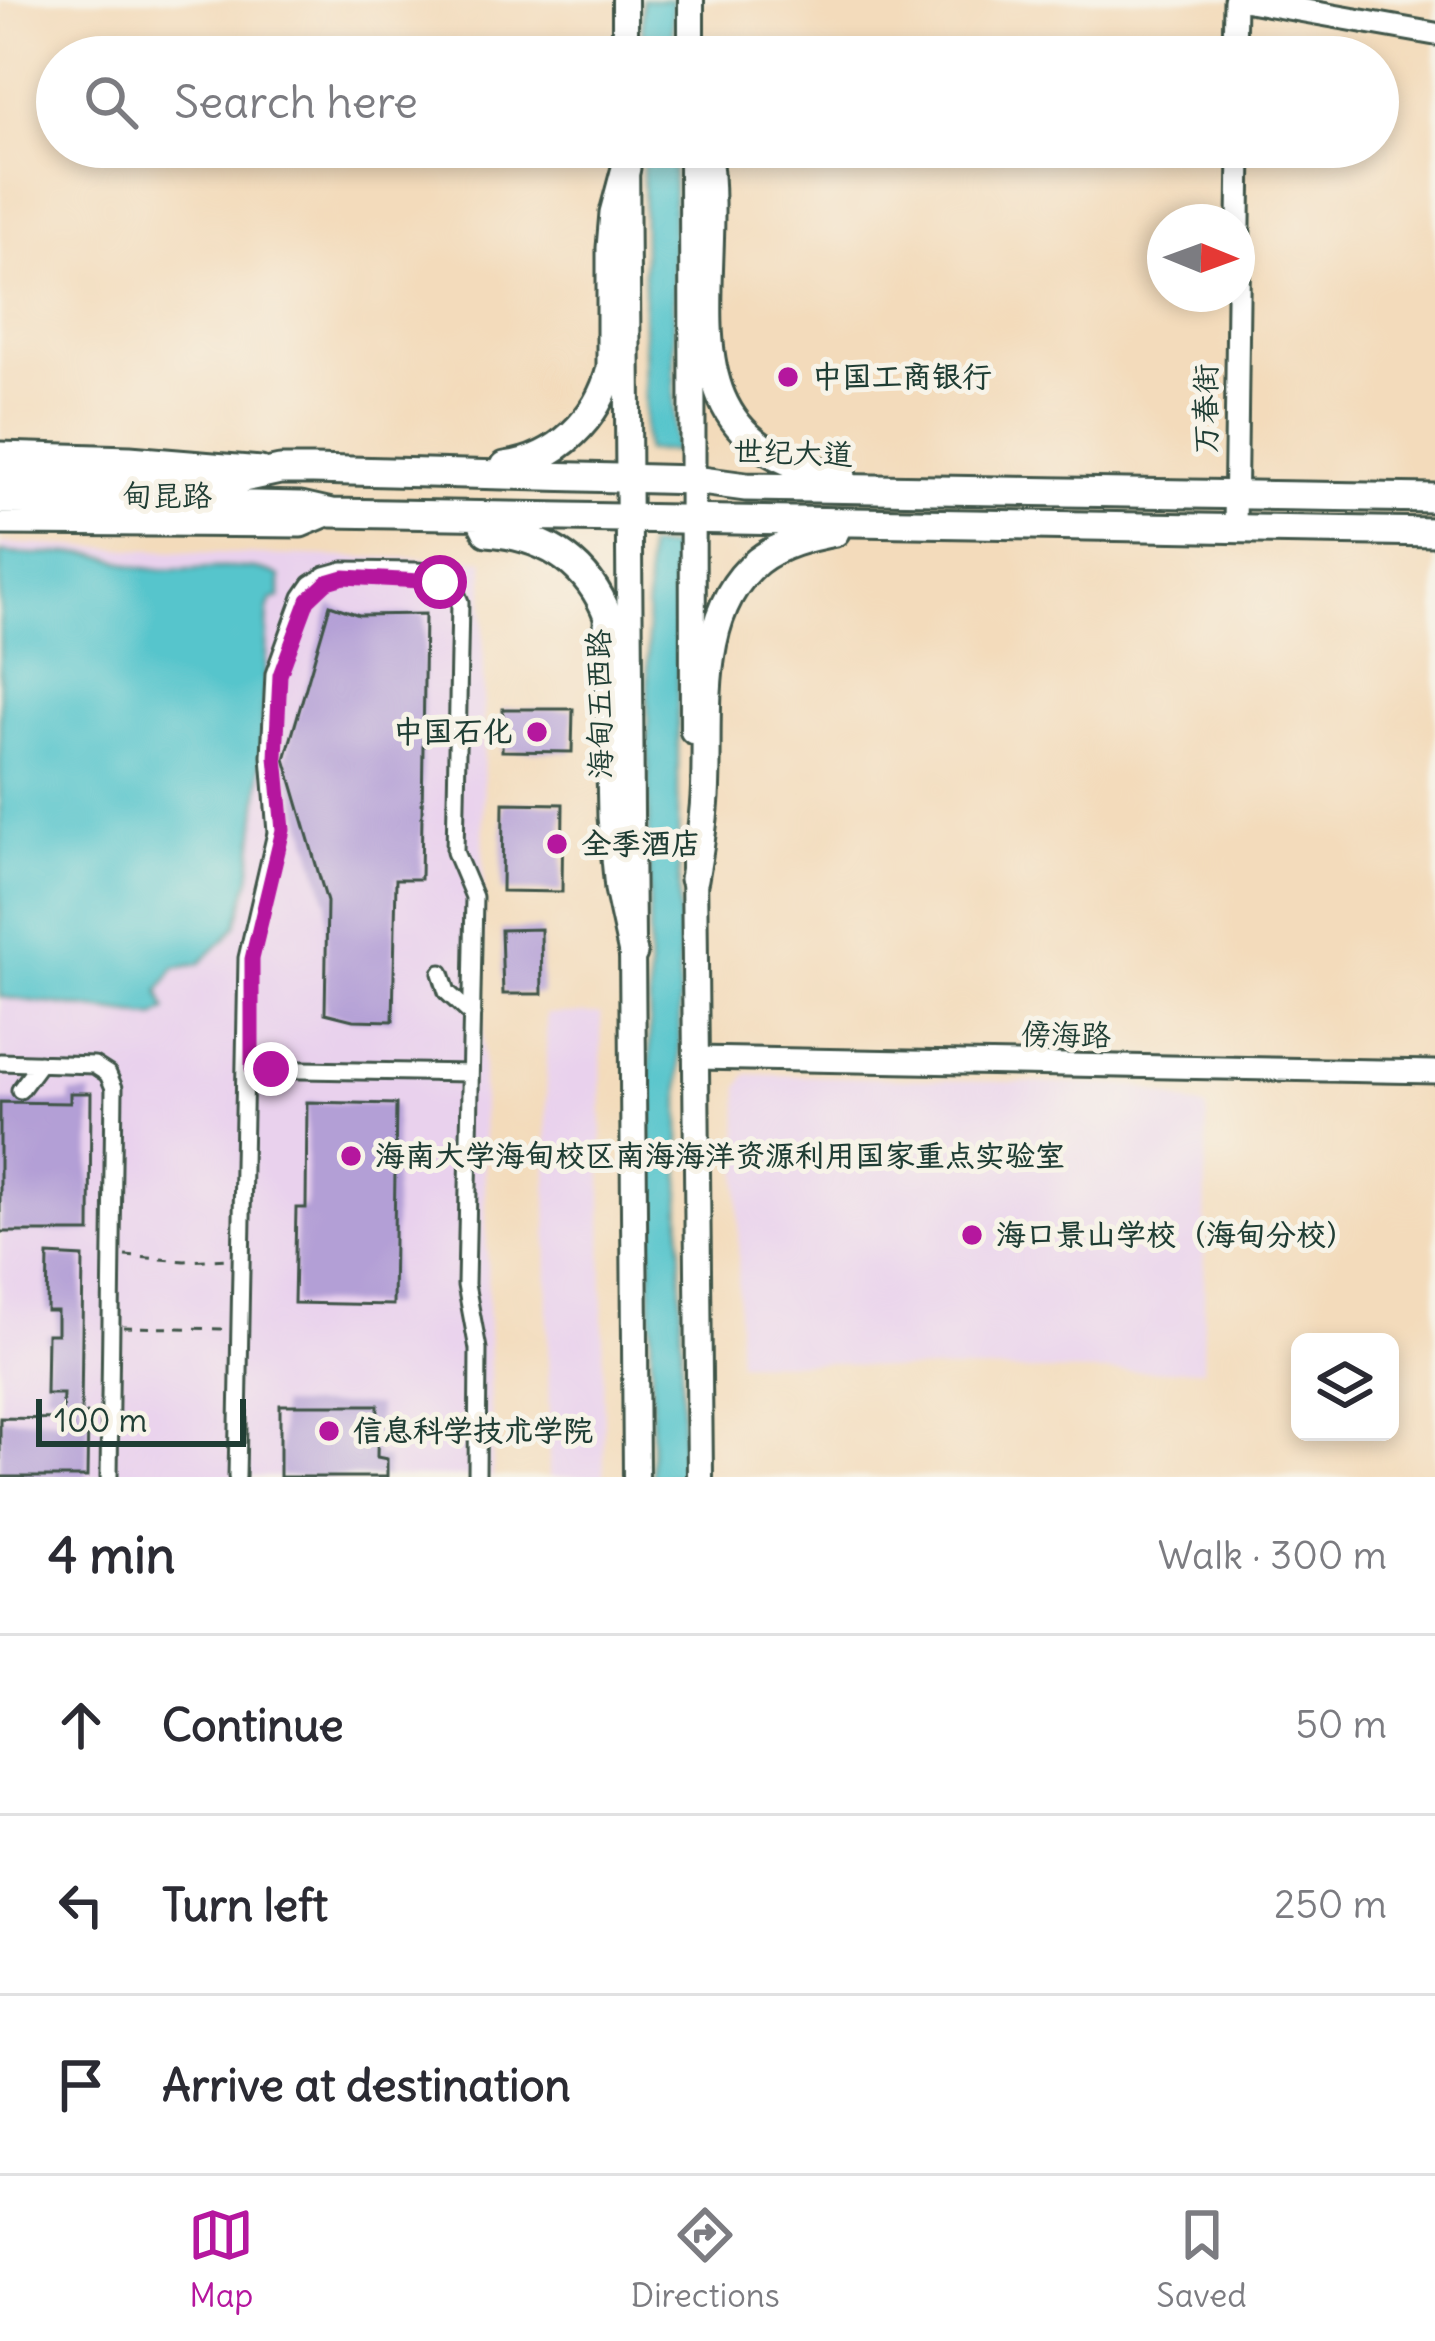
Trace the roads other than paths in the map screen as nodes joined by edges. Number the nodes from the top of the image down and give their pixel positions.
1 (625, 0) edge
2 (691, 0) edge
3 (1240, 0) edge
4 (1290, 0) edge
5 (1435, 30) edge
6 (625, 36) edge
7 (691, 36) edge
8 (1239, 36) edge
9 (624, 168) edge
10 (626, 168) edge
11 (692, 168) edge
12 (706, 168) edge
13 (1236, 168) edge
14 (1237, 168) edge
15 (1233, 204) edge
16 (1231, 312) edge
17 (0, 454) edge
18 (280, 470) junction
19 (489, 475) junction
20 (0, 476) edge
21 (628, 479) junction
22 (694, 481) junction
23 (904, 490) junction
24 (149, 491) junction
25 (1231, 495) junction
26 (1435, 498) edge
27 (0, 500) edge
28 (332, 513) junction
29 (478, 514) junction
30 (628, 516) junction
31 (693, 517) junction
32 (895, 522) junction
33 (0, 524) edge
34 (1231, 528) junction
35 (1435, 532) edge
36 (694, 879) junction
37 (633, 952) junction
38 (440, 973) dead end
39 (469, 1012) junction
40 (696, 1062) junction
41 (0, 1065) edge
42 (38, 1065) junction
43 (249, 1071) junction
44 (465, 1075) junction
45 (1435, 1076) edge
46 (20, 1090) dead end
47 (106, 1477) edge
48 (237, 1477) edge
49 (247, 1477) edge
50 (473, 1477) edge
51 (636, 1477) edge
52 (700, 1477) edge

1 - 6 main road
2 - 7 main road
3 - 5 street
3 - 8 street
4 - 5 street
9 - 19 highway
10 - 21 main road, 海甸五西路
11 - 22 main road
12 - 23 highway
13 - 15 street, 万春街
14 - 25 street, 万春街
16 - 25 street, 万春街
17 - 18 street, 甸昆路
18 - 19 highway, 世纪大道
18 - 24 highway, 世纪大道
19 - 21 highway, 世纪大道
20 - 24 highway
21 - 22 highway, 世纪大道
21 - 30 main road, 海甸五西路
22 - 23 highway, 世纪大道
22 - 31 main road
23 - 25 highway, 世纪大道
24 - 27 highway
24 - 28 highway
25 - 26 highway, 世纪大道
25 - 34 street, 万春街
28 - 29 highway
28 - 33 street, 甸昆路
29 - 30 highway
29 - 37 highway
30 - 31 highway
30 - 37 main road, 海甸五西路
31 - 32 highway
31 - 36 main road
32 - 34 highway
32 - 36 highway
34 - 35 highway
36 - 40 main road
37 - 51 main road, 海甸五西路
38 - 39 street
39 - 43 street
39 - 44 street
40 - 45 street, 傍海路
40 - 52 main road
41 - 42 street
42 - 46 street
42 - 47 street
42 - 47 street
43 - 44 street
43 - 48 street
43 - 49 street
44 - 50 street

